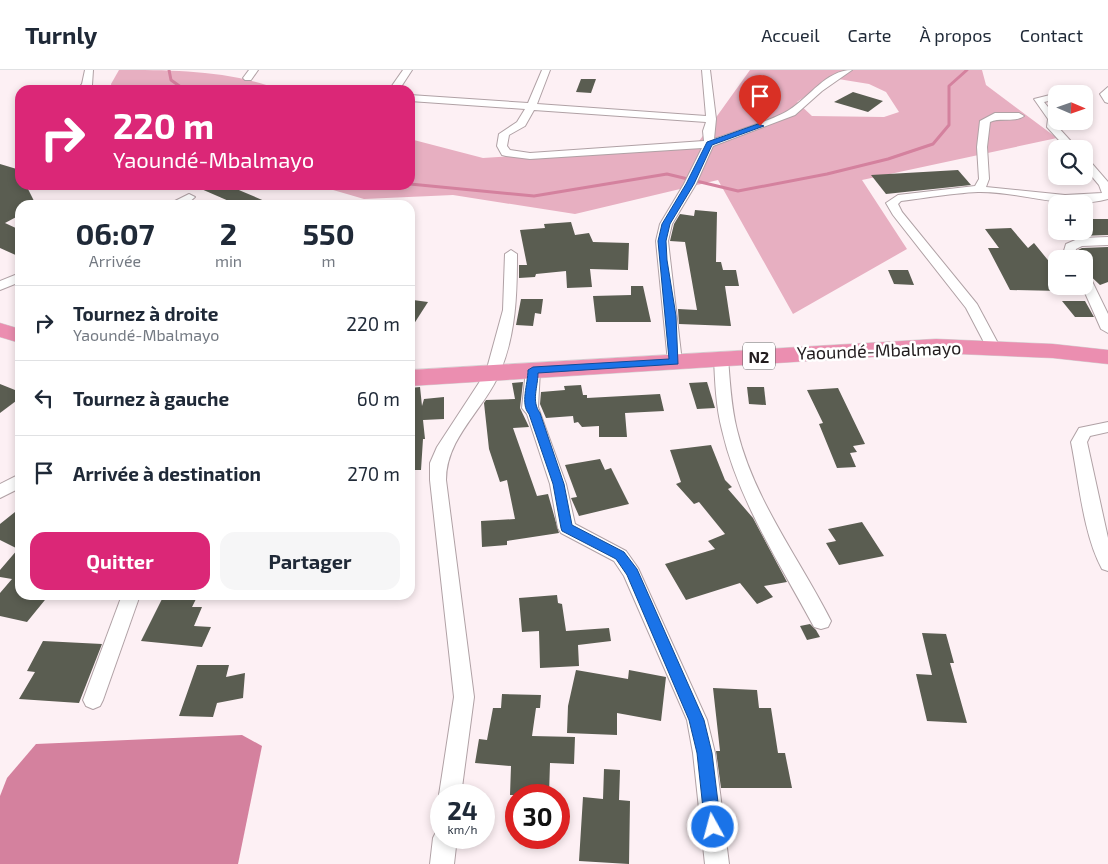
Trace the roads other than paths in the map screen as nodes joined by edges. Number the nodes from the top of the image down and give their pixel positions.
1 (89, 70) edge
2 (408, 70) edge
3 (546, 70) edge
4 (706, 70) edge
5 (848, 70) edge
6 (87, 85) edge
7 (398, 85) edge
8 (1108, 90) edge
9 (415, 98) edge
10 (1048, 98) edge
11 (1108, 100) edge
12 (531, 107) junction
13 (1048, 113) edge
14 (1019, 116) dead end
15 (711, 119) junction
16 (1055, 130) edge
17 (1064, 140) edge
18 (709, 144) junction
19 (1093, 171) edge
20 (979, 190) junction
21 (189, 197) dead end
22 (183, 200) edge
23 (1108, 240) edge
24 (1070, 250) edge
25 (511, 254) dead end
26 (15, 279) edge
27 (0, 286) edge
28 (1093, 295) edge
29 (1108, 329) edge
30 (0, 330) edge
31 (15, 334) edge
32 (993, 347) junction
33 (1108, 357) edge
34 (721, 358) junction
35 (675, 362) junction
36 (533, 370) junction
37 (493, 372) junction
38 (415, 378) edge
39 (1108, 427) edge
40 (15, 483) edge
41 (0, 492) edge
42 (1108, 564) edge
43 (129, 600) edge
44 (821, 621) dead end
45 (93, 700) dead end
46 (452, 784) edge
47 (444, 849) edge
48 (442, 864) edge
49 (717, 864) edge

1 - 6 street
2 - 7 street
3 - 12 street
4 - 15 street
5 - 18 street
8 - 11 street
9 - 12 street
10 - 13 street
12 - 15 street
12 - 18 street
14 - 20 street
15 - 18 street
16 - 17 street
18 - 35 street
19 - 20 street
20 - 32 street
21 - 22 street
23 - 24 street
25 - 37 street
26 - 27 street
28 - 29 street
30 - 31 highway
32 - 33 highway, Yaoundé-Mbalmayo / N2
32 - 34 highway, Yaoundé-Mbalmayo / N2
34 - 35 highway, Yaoundé-Mbalmayo / N2
34 - 44 street
35 - 36 highway, Yaoundé-Mbalmayo / N2
36 - 37 highway, Yaoundé-Mbalmayo / N2
36 - 49 street
37 - 38 highway, Yaoundé-Mbalmayo / N2
37 - 46 street
39 - 42 street
40 - 41 street
43 - 45 street
47 - 48 street

